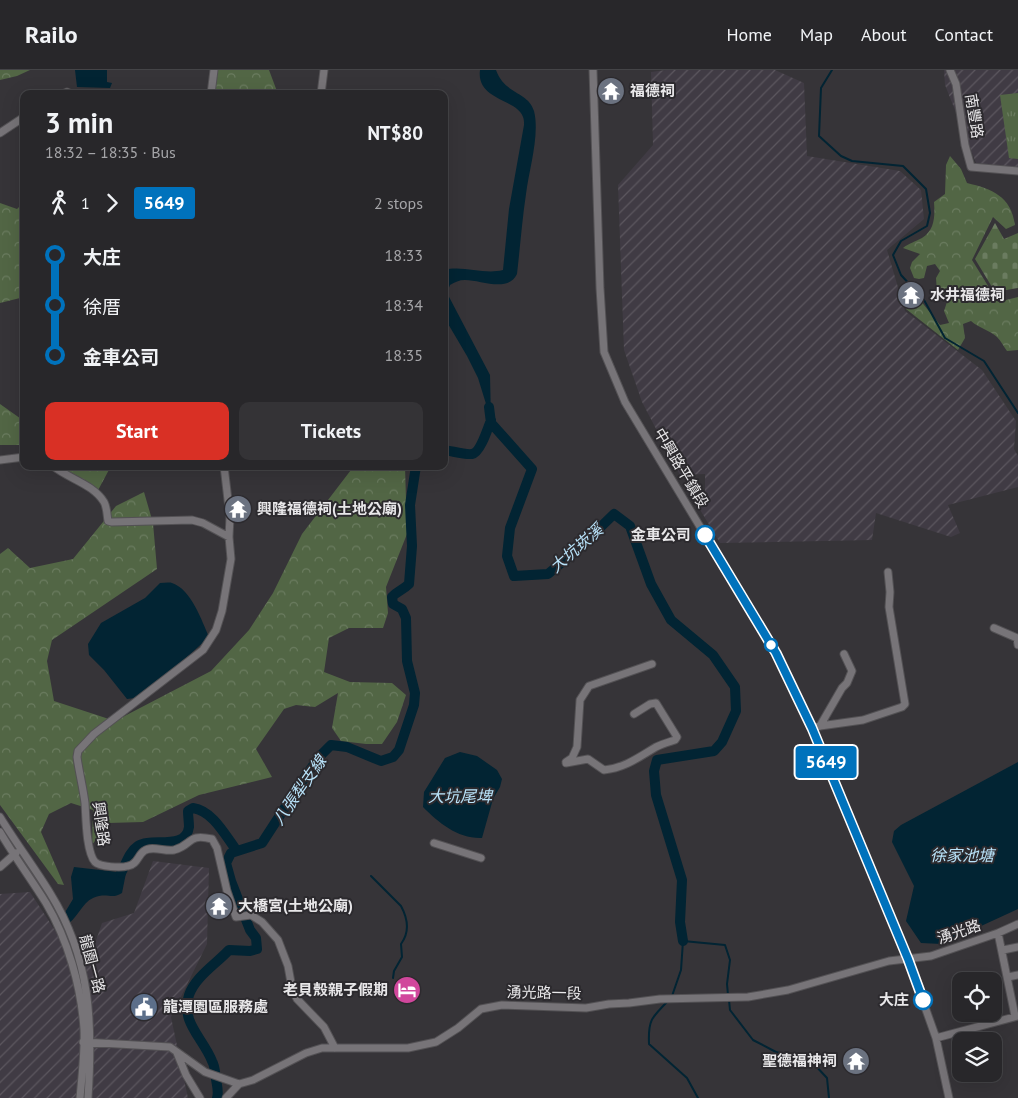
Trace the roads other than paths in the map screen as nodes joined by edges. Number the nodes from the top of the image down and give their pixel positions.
1 (214, 70) edge
2 (324, 70) edge
3 (593, 70) edge
4 (950, 70) edge
5 (212, 90) edge
6 (322, 90) edge
7 (20, 120) edge
8 (0, 133) edge
9 (1018, 171) edge
10 (20, 458) edge
11 (0, 460) edge
12 (58, 470) edge
13 (224, 470) edge
14 (229, 537) junction
15 (888, 572) dead end
16 (994, 628) dead end
17 (1018, 645) edge
18 (844, 654) dead end
19 (652, 664) dead end
20 (634, 714) dead end
21 (820, 726) junction
22 (812, 728) junction
23 (0, 817) edge
24 (0, 832) edge
25 (434, 843) dead end
26 (20, 850) junction
27 (13, 854) junction
28 (481, 858) dead end
29 (0, 867) edge
30 (1018, 924) edge
31 (998, 933) junction
32 (1018, 947) edge
33 (1003, 950) junction
34 (908, 959) junction
35 (1018, 975) edge
36 (1008, 977) junction
37 (1016, 1006) edge
38 (1016, 1016) edge
39 (936, 1038) junction
40 (87, 1043) junction
41 (335, 1048) junction
42 (177, 1053) junction
43 (239, 1084) junction
44 (80, 1098) edge
45 (88, 1098) edge
46 (200, 1098) edge
47 (226, 1098) edge
48 (949, 1098) edge

1 - 5 street
2 - 6 street
3 - 22 street, 中興路平鎮段
4 - 9 street, 南豐路
7 - 8 street
10 - 11 street
12 - 14 street
13 - 14 street, 興隆路
14 - 41 street, 興隆路
15 - 21 street
16 - 17 street
18 - 21 street
19 - 20 street
21 - 22 street
22 - 34 street, 中興路平鎮段
23 - 26 street, 龍園一路
24 - 27 street, 龍園一路
25 - 28 street
26 - 27 street
26 - 40 street, 龍園一路
27 - 29 street
27 - 40 street, 龍園一路
30 - 31 street, 湧光路
31 - 33 street
31 - 34 street, 湧光路
32 - 33 street
33 - 36 street
34 - 39 street, 中興路平鎮段
34 - 41 street, 湧光路一段
35 - 36 street
36 - 37 street
37 - 38 street
38 - 39 street
39 - 48 street, 中興路平鎮段
40 - 42 street
40 - 44 street, 龍園一路
40 - 45 street, 龍園一路
41 - 43 street, 湧光路一段
42 - 43 street
42 - 46 street
43 - 47 street

